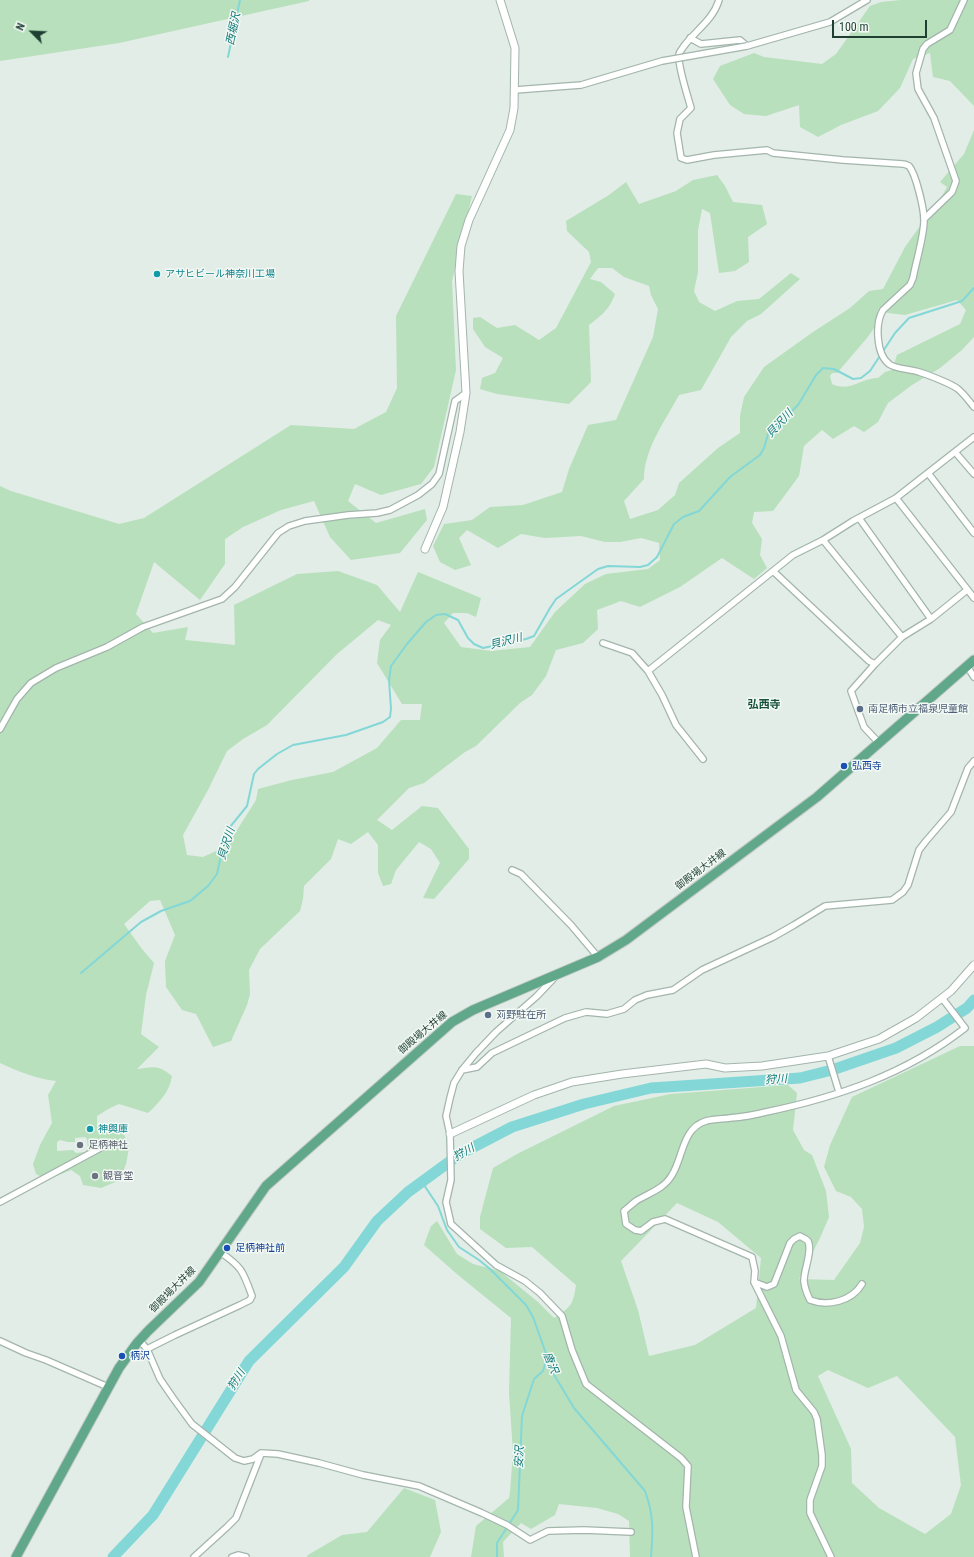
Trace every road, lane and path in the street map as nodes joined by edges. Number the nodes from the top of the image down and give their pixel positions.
1 (500, 0) edge
2 (719, 0) edge
3 (868, 0) edge
4 (964, 0) edge
5 (690, 38) junction
6 (747, 46) junction
7 (515, 90) junction
8 (924, 219) junction
9 (466, 392) junction
10 (974, 407) edge
11 (974, 437) edge
12 (955, 452) junction
13 (928, 473) junction
14 (974, 474) edge
15 (896, 498) junction
16 (859, 518) junction
17 (974, 533) edge
18 (823, 540) junction
19 (425, 549) dead end
20 (773, 571) junction
21 (967, 590) junction
22 (974, 598) edge
23 (931, 620) junction
24 (902, 637) junction
25 (603, 643) dead end
26 (970, 663) edge
27 (875, 664) junction
28 (648, 671) junction
29 (974, 677) edge
30 (0, 729) edge
31 (880, 742) junction
32 (703, 759) dead end
33 (974, 761) edge
34 (512, 870) dead end
35 (598, 957) junction
36 (974, 965) edge
37 (557, 975) junction
38 (944, 1001) junction
39 (828, 1056) junction
40 (462, 1070) junction
41 (839, 1092) junction
42 (450, 1136) junction
43 (104, 1146) dead end
44 (0, 1202) edge
45 (220, 1252) junction
46 (754, 1282) junction
47 (862, 1284) dead end
48 (139, 1340) junction
49 (0, 1341) edge
50 (147, 1349) junction
51 (108, 1387) junction
52 (261, 1453) junction
53 (631, 1532) dead end
54 (16, 1557) edge
55 (194, 1557) edge
56 (232, 1557) edge
57 (246, 1557) edge
58 (696, 1557) edge
59 (831, 1557) edge

1 - 7 street
2 - 5 street
3 - 6 street
4 - 8 street
5 - 6 street
5 - 8 street
6 - 7 street, bridge
7 - 9 street
8 - 10 street
9 - 19 street
9 - 30 street
11 - 12 street
12 - 13 street
12 - 14 street
13 - 15 street
13 - 17 street
15 - 16 street
15 - 21 street
16 - 18 street
16 - 23 street
18 - 20 street
18 - 24 street
20 - 27 street
20 - 28 street
21 - 22 street
21 - 23 street
23 - 24 street
24 - 27 street
25 - 28 street
26 - 29 street
26 - 31 main road, 御殿場大井線
27 - 31 street
28 - 32 street
31 - 35 main road, 御殿場大井線
33 - 40 street
34 - 35 street
35 - 37 main road, 御殿場大井線
36 - 38 street
37 - 40 street
37 - 45 main road, 御殿場大井線
38 - 39 street
38 - 41 street
39 - 41 street
39 - 42 street
40 - 42 street
41 - 46 street
42 - 58 street
43 - 44 street
45 - 48 main road, 御殿場大井線
45 - 50 street
46 - 47 street
46 - 59 street
48 - 50 street
48 - 51 main road, 御殿場大井線
49 - 51 street
50 - 52 street
51 - 54 main road, 御殿場大井線
52 - 53 street
52 - 55 street
56 - 57 street

